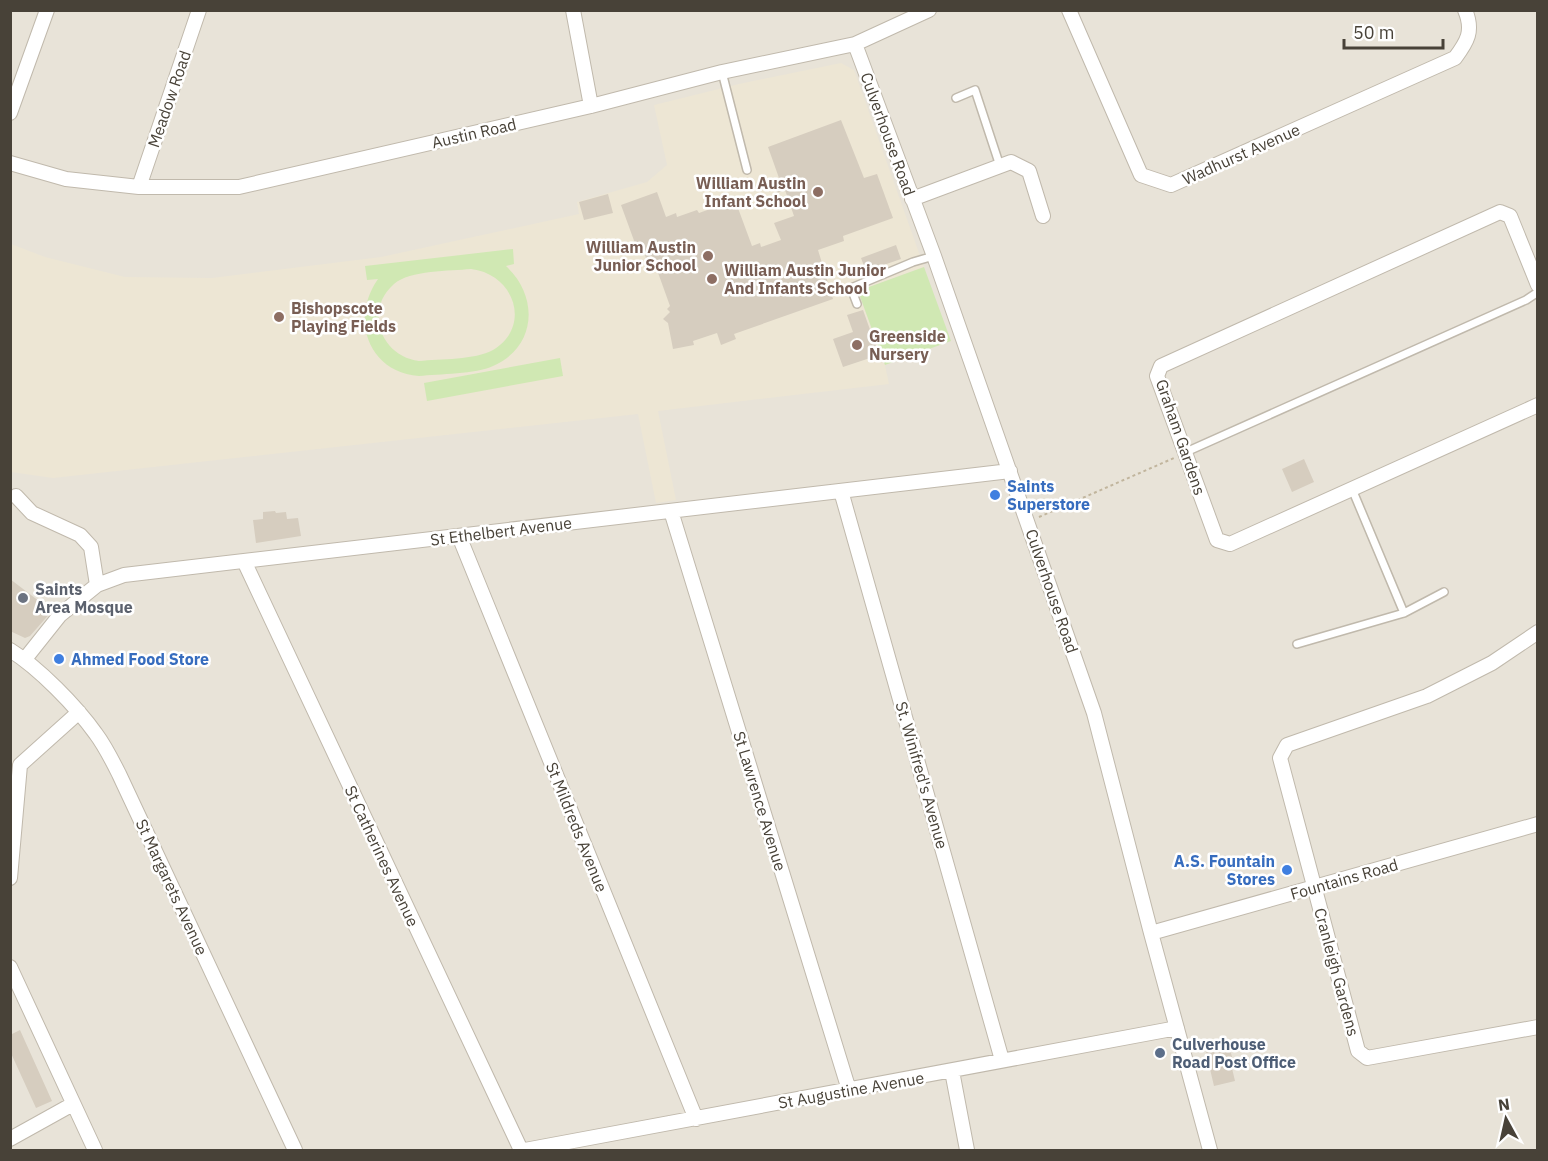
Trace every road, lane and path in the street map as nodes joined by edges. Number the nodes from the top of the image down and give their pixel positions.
1 (47, 10) edge
2 (199, 10) edge
3 (573, 10) edge
4 (929, 10) edge
5 (1069, 10) edge
6 (1465, 10) edge
7 (855, 44) junction
8 (722, 72) junction
9 (956, 98) dead end
10 (591, 106) junction
11 (10, 113) edge
12 (10, 163) edge
13 (1000, 166) junction
14 (747, 171) dead end
15 (139, 187) junction
16 (912, 199) junction
17 (1043, 216) dead end
18 (934, 256) junction
19 (1538, 285) edge
20 (1538, 292) edge
21 (857, 304) dead end
22 (1538, 405) edge
23 (1186, 452) junction
24 (1010, 471) junction
25 (1352, 489) junction
26 (841, 490) junction
27 (16, 496) dead end
28 (671, 511) junction
29 (1028, 521) junction
30 (459, 536) junction
31 (244, 561) junction
32 (97, 585) junction
33 (1444, 592) dead end
34 (1404, 613) junction
35 (1538, 632) edge
36 (1297, 644) dead end
37 (10, 650) edge
38 (24, 659) junction
39 (79, 712) junction
40 (1538, 824) edge
41 (10, 878) edge
42 (1314, 888) junction
43 (1151, 933) junction
44 (10, 967) edge
45 (1538, 1027) edge
46 (1177, 1028) junction
47 (1002, 1060) junction
48 (952, 1071) junction
49 (849, 1090) junction
50 (74, 1104) junction
51 (696, 1119) junction
52 (10, 1138) edge
53 (95, 1150) edge
54 (295, 1150) edge
55 (520, 1150) edge
56 (525, 1150) edge
57 (968, 1150) edge
58 (1210, 1150) edge

1 - 11 street
2 - 15 street, Meadow Road
3 - 10 street
4 - 7 street, Austin Road
5 - 6 street, Wadhurst Avenue
7 - 8 street, Austin Road
7 - 16 street, Culverhouse Road
8 - 10 street, Austin Road
8 - 14 lane
9 - 13 lane
10 - 15 street, Austin Road
12 - 15 street, Austin Road
13 - 16 street
13 - 17 street
16 - 18 street, Culverhouse Road
18 - 21 lane
18 - 24 street, Culverhouse Road
19 - 23 street, Graham Gardens
20 - 23 lane
22 - 25 street, Graham Gardens
23 - 25 street, Graham Gardens
23 - 29 path
24 - 26 street, St Ethelbert Avenue
24 - 29 street, Culverhouse Road
25 - 34 lane
26 - 28 street, St Ethelbert Avenue
26 - 47 street, St. Winifred's Avenue
27 - 32 street
28 - 30 street, St Ethelbert Avenue
28 - 49 street, St Lawrence Avenue
29 - 43 street, Culverhouse Road
30 - 31 street, St Ethelbert Avenue
30 - 51 street, St Mildreds Avenue
31 - 32 street, St Ethelbert Avenue
31 - 55 street, St Catherines Avenue
32 - 38 street, St Ethelbert Avenue
33 - 34 lane
34 - 36 lane
35 - 42 street, Cranleigh Gardens
37 - 38 street, St Margarets Avenue
38 - 39 street, St Margarets Avenue
39 - 41 street
39 - 54 street, St Margarets Avenue
40 - 42 street, Fountains Road
42 - 43 street, Fountains Road
42 - 45 street, Cranleigh Gardens
43 - 46 street, Culverhouse Road
44 - 50 street
46 - 47 street, St Augustine Avenue
46 - 58 street, Culverhouse Road
47 - 48 street, St Augustine Avenue
48 - 49 street, St Augustine Avenue
48 - 57 street
49 - 51 street, St Augustine Avenue
50 - 52 street
50 - 53 street
51 - 56 street, St Augustine Avenue

